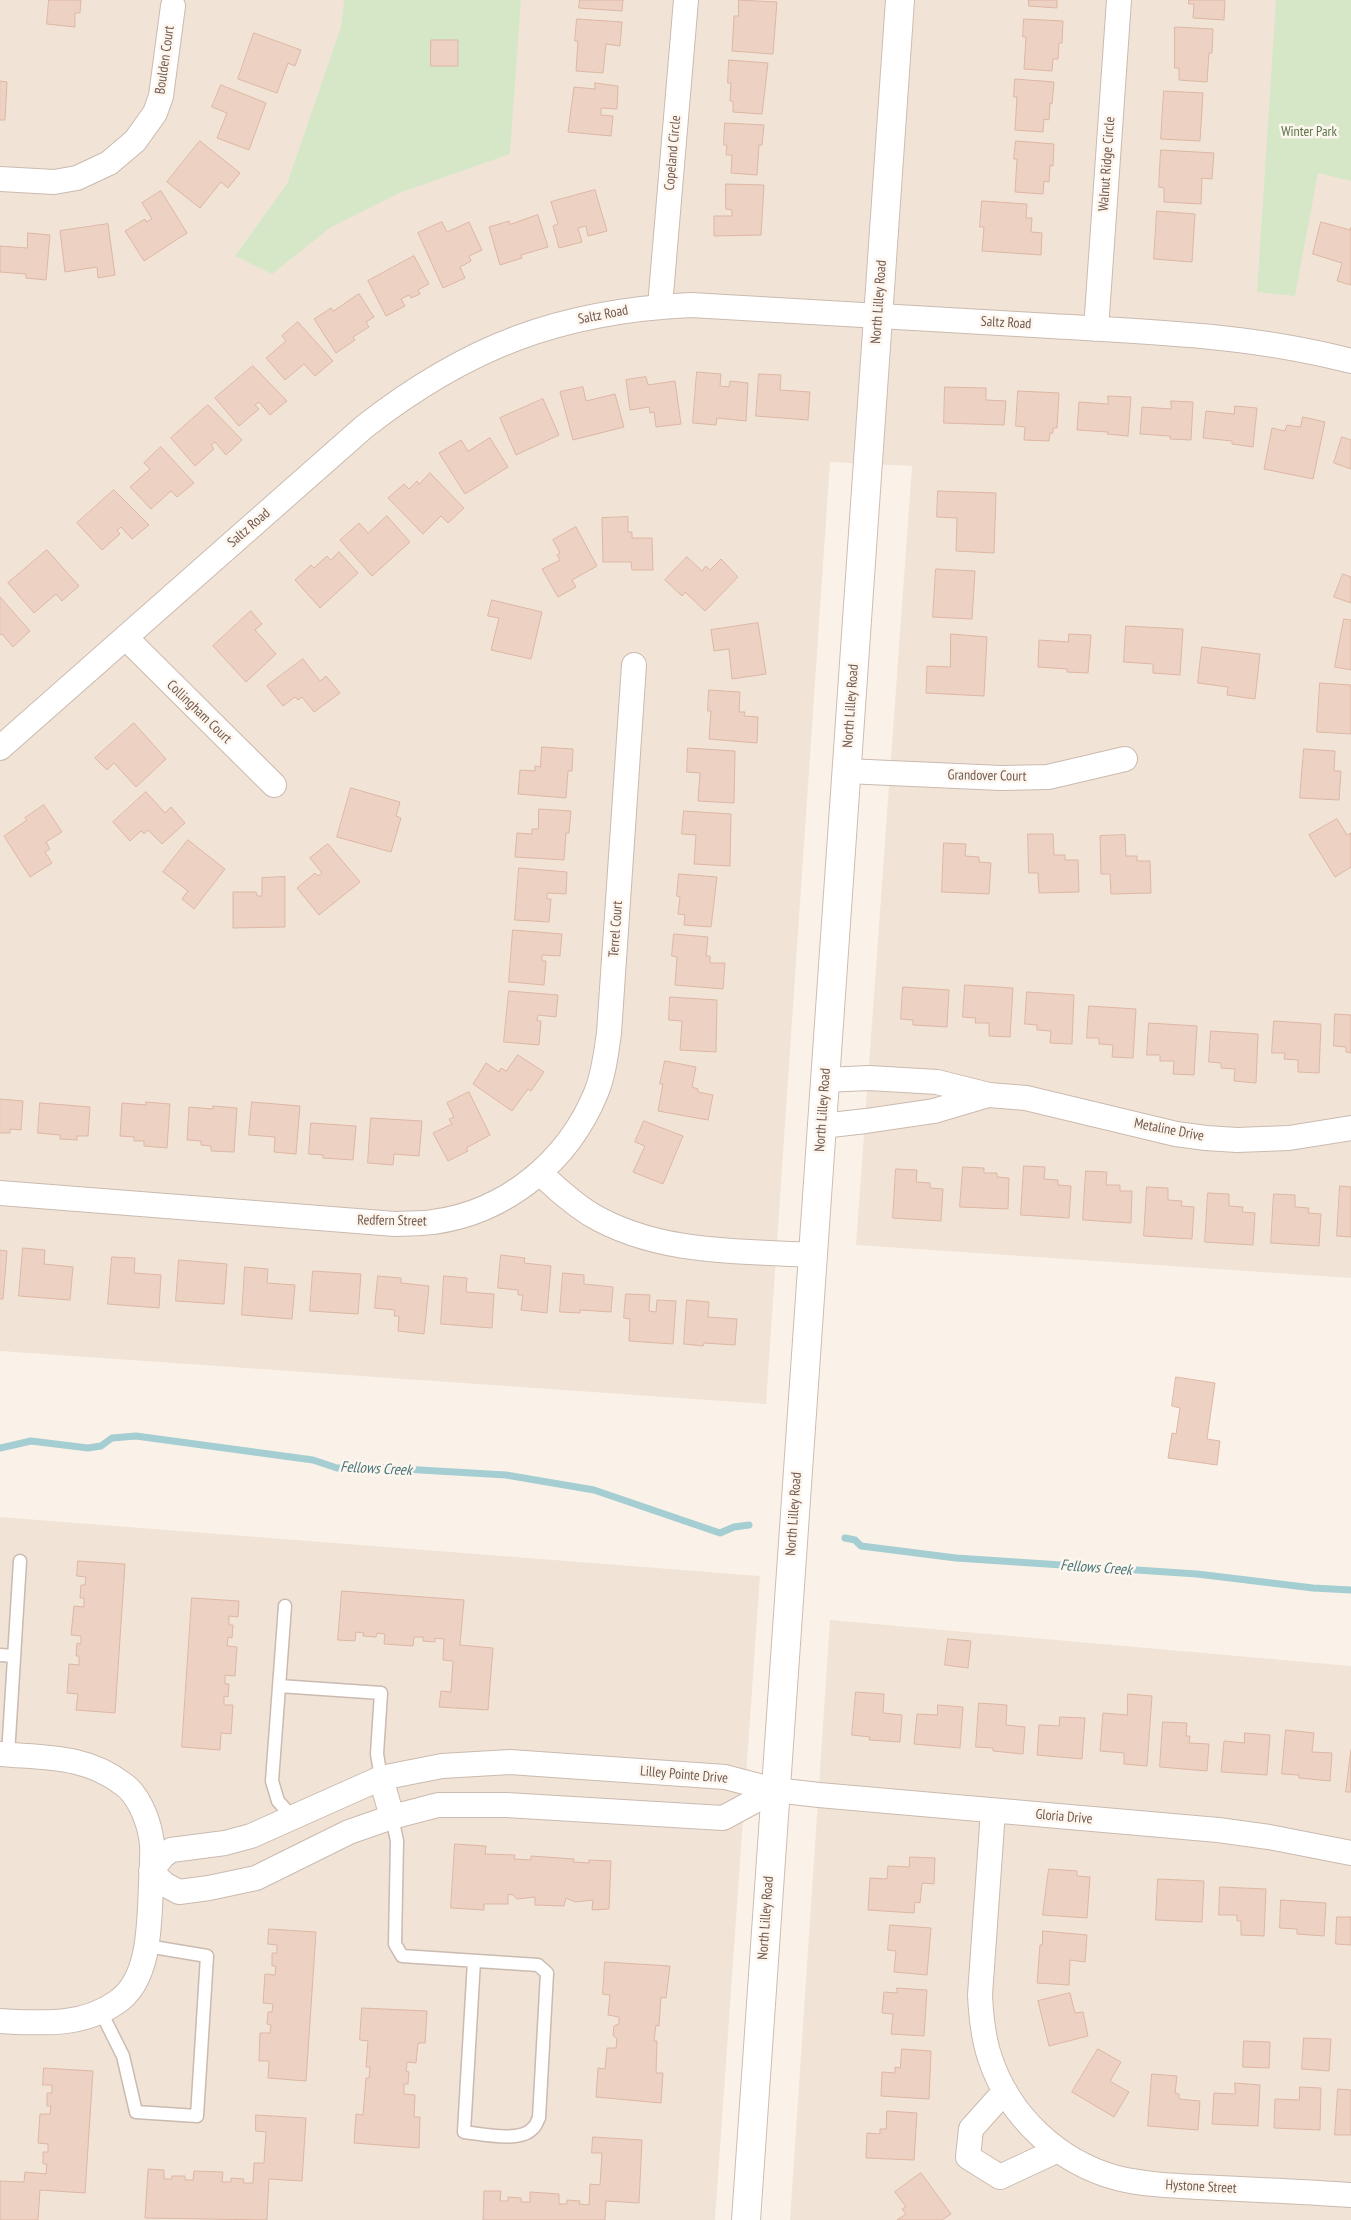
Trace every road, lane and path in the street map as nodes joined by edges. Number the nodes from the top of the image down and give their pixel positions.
1 (686, 0) edge
2 (900, 0) edge
3 (1119, 0) edge
4 (173, 6) dead end
5 (0, 179) edge
6 (660, 306) junction
7 (878, 316) junction
8 (1096, 328) junction
9 (1351, 361) edge
10 (126, 638) junction
11 (634, 665) dead end
12 (0, 748) edge
13 (1125, 759) dead end
14 (846, 770) junction
15 (274, 785) dead end
16 (825, 1080) junction
17 (989, 1095) junction
18 (822, 1126) junction
19 (1351, 1128) edge
20 (540, 1173) junction
21 (0, 1193) edge
22 (812, 1255) junction
23 (20, 1561) dead end
24 (285, 1606) dead end
25 (0, 1655) edge
26 (14, 1656) junction
27 (279, 1686) junction
28 (4, 1754) edge
29 (381, 1778) junction
30 (775, 1790) junction
31 (993, 1811) junction
32 (392, 1817) junction
33 (293, 1818) junction
34 (1351, 1853) edge
35 (304, 1855) junction
36 (151, 1871) junction
37 (147, 1946) junction
38 (474, 1961) junction
39 (101, 2012) junction
40 (0, 2021) edge
41 (1005, 2091) junction
42 (1058, 2150) junction
43 (1351, 2195) edge
44 (746, 2220) edge

1 - 6 street, Copeland Circle
2 - 7 street, North Lilley Road
3 - 8 street, Walnut Ridge Circle
4 - 5 street, Boulden Court
6 - 7 street, Saltz Road
6 - 10 street, Saltz Road
7 - 8 street, Saltz Road
7 - 14 street, North Lilley Road
8 - 9 street, Saltz Road
10 - 12 street, Saltz Road
10 - 15 street, Collingham Court
11 - 20 street, Terrel Court
13 - 14 street, Grandover Court
14 - 16 street, North Lilley Road
16 - 17 street, Metaline Drive
16 - 18 street, North Lilley Road
17 - 18 street, Metaline Drive
17 - 19 street, Metaline Drive
18 - 22 street, North Lilley Road
20 - 21 street, Redfern Street
20 - 22 street
22 - 30 street, North Lilley Road
23 - 26 lane
24 - 27 lane
25 - 26 lane
26 - 28 lane
27 - 29 lane
27 - 33 lane
28 - 36 street
29 - 30 street, Lilley Pointe Drive
29 - 32 street
29 - 33 street, Lilley Pointe Drive
30 - 31 street, Gloria Drive
30 - 32 street
30 - 44 street, North Lilley Road
31 - 34 street, Gloria Drive
31 - 41 street, Hystone Street
32 - 35 street
32 - 38 lane
33 - 35 street
33 - 36 street, Lilley Pointe Drive
35 - 36 street
36 - 37 street
37 - 39 street
37 - 39 lane
38 - 38 lane
39 - 40 street
41 - 42 street, Hystone Street
41 - 42 street
42 - 43 street, Hystone Street

